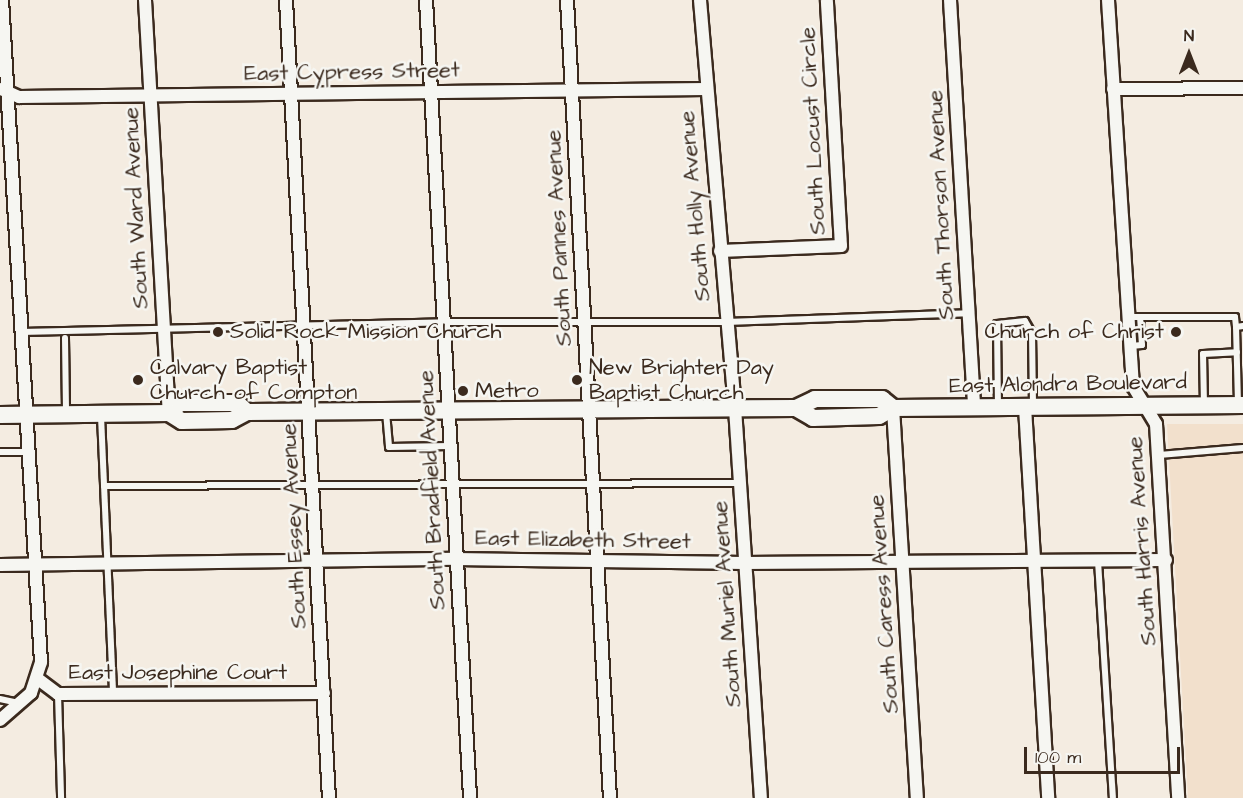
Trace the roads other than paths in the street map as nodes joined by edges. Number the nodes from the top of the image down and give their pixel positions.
1 (2, 0) edge
2 (145, 0) edge
3 (286, 0) edge
4 (426, 0) edge
5 (567, 0) edge
6 (700, 0) edge
7 (826, 0) edge
8 (950, 0) edge
9 (1108, 0) edge
10 (1243, 88) edge
11 (706, 89) junction
12 (1113, 89) junction
13 (4, 90) edge
14 (572, 90) junction
15 (432, 91) junction
16 (292, 94) junction
17 (151, 95) junction
18 (720, 251) junction
19 (969, 313) junction
20 (1134, 317) junction
21 (447, 322) junction
22 (586, 322) junction
23 (726, 322) junction
24 (1239, 326) edge
25 (305, 328) junction
26 (163, 329) junction
27 (20, 332) junction
28 (65, 338) dead end
29 (1237, 352) junction
30 (1145, 405) junction
31 (1204, 405) junction
32 (1240, 405) edge
33 (998, 407) junction
34 (1029, 407) junction
35 (735, 408) junction
36 (893, 408) junction
37 (974, 408) junction
38 (588, 409) junction
39 (448, 410) junction
40 (309, 412) junction
41 (386, 412) junction
42 (170, 413) junction
43 (66, 414) junction
44 (101, 414) junction
45 (0, 415) edge
46 (26, 415) junction
47 (450, 446) junction
48 (1243, 448) edge
49 (0, 452) edge
50 (30, 452) junction
51 (1159, 455) junction
52 (594, 482) junction
53 (452, 483) junction
54 (740, 483) junction
55 (314, 485) junction
56 (104, 486) junction
57 (456, 559) junction
58 (1166, 560) junction
59 (318, 561) junction
60 (595, 561) junction
61 (902, 561) junction
62 (1034, 561) junction
63 (1098, 561) junction
64 (744, 563) junction
65 (37, 564) junction
66 (106, 564) junction
67 (0, 565) edge
68 (38, 679) junction
69 (324, 693) junction
70 (58, 694) junction
71 (112, 694) junction
72 (0, 699) edge
73 (20, 703) junction
74 (0, 720) edge
75 (61, 798) edge
76 (329, 798) edge
77 (470, 798) edge
78 (610, 798) edge
79 (761, 798) edge
80 (917, 798) edge
81 (1048, 798) edge
82 (1113, 798) edge
83 (1178, 798) edge

1 - 13 street
2 - 17 street, South Ward Avenue
3 - 16 street, South Essey Avenue
4 - 15 street, South Bradfield Avenue
5 - 14 street, South Pannes Avenue
6 - 11 street, South Holly Avenue
7 - 18 street, South Locust Circle
8 - 19 street, South Thorson Avenue
9 - 12 street, South Harris Avenue
10 - 12 street
11 - 14 street, East Cypress Street
11 - 18 street, South Holly Avenue
12 - 20 street, South Harris Avenue
13 - 17 street, East Cypress Street
13 - 27 street
14 - 15 street, East Cypress Street
14 - 22 street, South Pannes Avenue
15 - 16 street, East Cypress Street
15 - 21 street, South Bradfield Avenue
16 - 17 street, East Cypress Street
16 - 25 street, South Essey Avenue
17 - 26 street, South Ward Avenue
18 - 23 street, South Holly Avenue
19 - 23 lane
19 - 37 street, South Thorson Avenue
20 - 24 lane
20 - 30 street, South Harris Avenue
21 - 22 lane
21 - 25 lane
21 - 39 street, South Bradfield Avenue
22 - 23 lane
22 - 38 street, South Pannes Avenue
23 - 35 street, South Holly Avenue
24 - 29 lane
25 - 26 lane
25 - 40 street, South Essey Avenue
26 - 27 lane
26 - 42 street, South Ward Avenue
27 - 46 street
28 - 43 lane
29 - 31 lane
29 - 32 lane
30 - 31 main road, East Alondra Boulevard
30 - 34 main road, East Alondra Boulevard
30 - 51 street, South Harris Avenue
31 - 32 main road, East Alondra Boulevard
33 - 34 main road, East Alondra Boulevard
33 - 34 lane
33 - 37 main road, East Alondra Boulevard
34 - 62 street
35 - 36 main road, East Alondra Boulevard
35 - 38 main road, East Alondra Boulevard
35 - 54 street, South Muriel Avenue
36 - 37 main road, East Alondra Boulevard
36 - 61 street, South Caress Avenue
38 - 39 main road, East Alondra Boulevard
38 - 52 street, South Pannes Avenue
39 - 41 main road, East Alondra Boulevard
39 - 47 street, South Bradfield Avenue
40 - 41 main road, East Alondra Boulevard
40 - 42 main road, East Alondra Boulevard
40 - 55 street, South Essey Avenue
41 - 47 lane
42 - 44 main road, East Alondra Boulevard
43 - 44 main road, East Alondra Boulevard
43 - 46 main road, East Alondra Boulevard
44 - 56 lane
45 - 46 main road, East Alondra Boulevard
46 - 50 street
47 - 53 street, South Bradfield Avenue
48 - 51 lane
49 - 50 lane
50 - 65 street
51 - 58 street, South Harris Avenue
52 - 53 lane
52 - 54 lane
52 - 60 street, South Pannes Avenue
53 - 55 lane
53 - 57 street, South Bradfield Avenue
54 - 64 street, South Muriel Avenue
55 - 56 lane
55 - 59 street, South Essey Avenue
56 - 66 lane
57 - 59 street, East Elizabeth Street
57 - 60 street, East Elizabeth Street
57 - 77 street, South Bradfield Avenue
58 - 63 street, East Elizabeth Street
58 - 83 street, South Harris Avenue
59 - 66 street, East Elizabeth Street
59 - 69 street, South Essey Avenue
60 - 64 street, East Elizabeth Street
60 - 78 street, South Pannes Avenue
61 - 62 street, East Elizabeth Street
61 - 64 street, East Elizabeth Street
61 - 80 street, South Caress Avenue
62 - 63 street, East Elizabeth Street
62 - 81 street
63 - 82 lane
64 - 79 street, South Muriel Avenue
65 - 66 street, East Elizabeth Street
65 - 67 street, East Elizabeth Street
65 - 68 street
66 - 71 lane
68 - 70 street, East Josephine Court
68 - 73 street
69 - 71 street, East Josephine Court
69 - 76 street, South Essey Avenue
70 - 71 street, East Josephine Court
70 - 75 lane
72 - 73 lane
73 - 74 street

